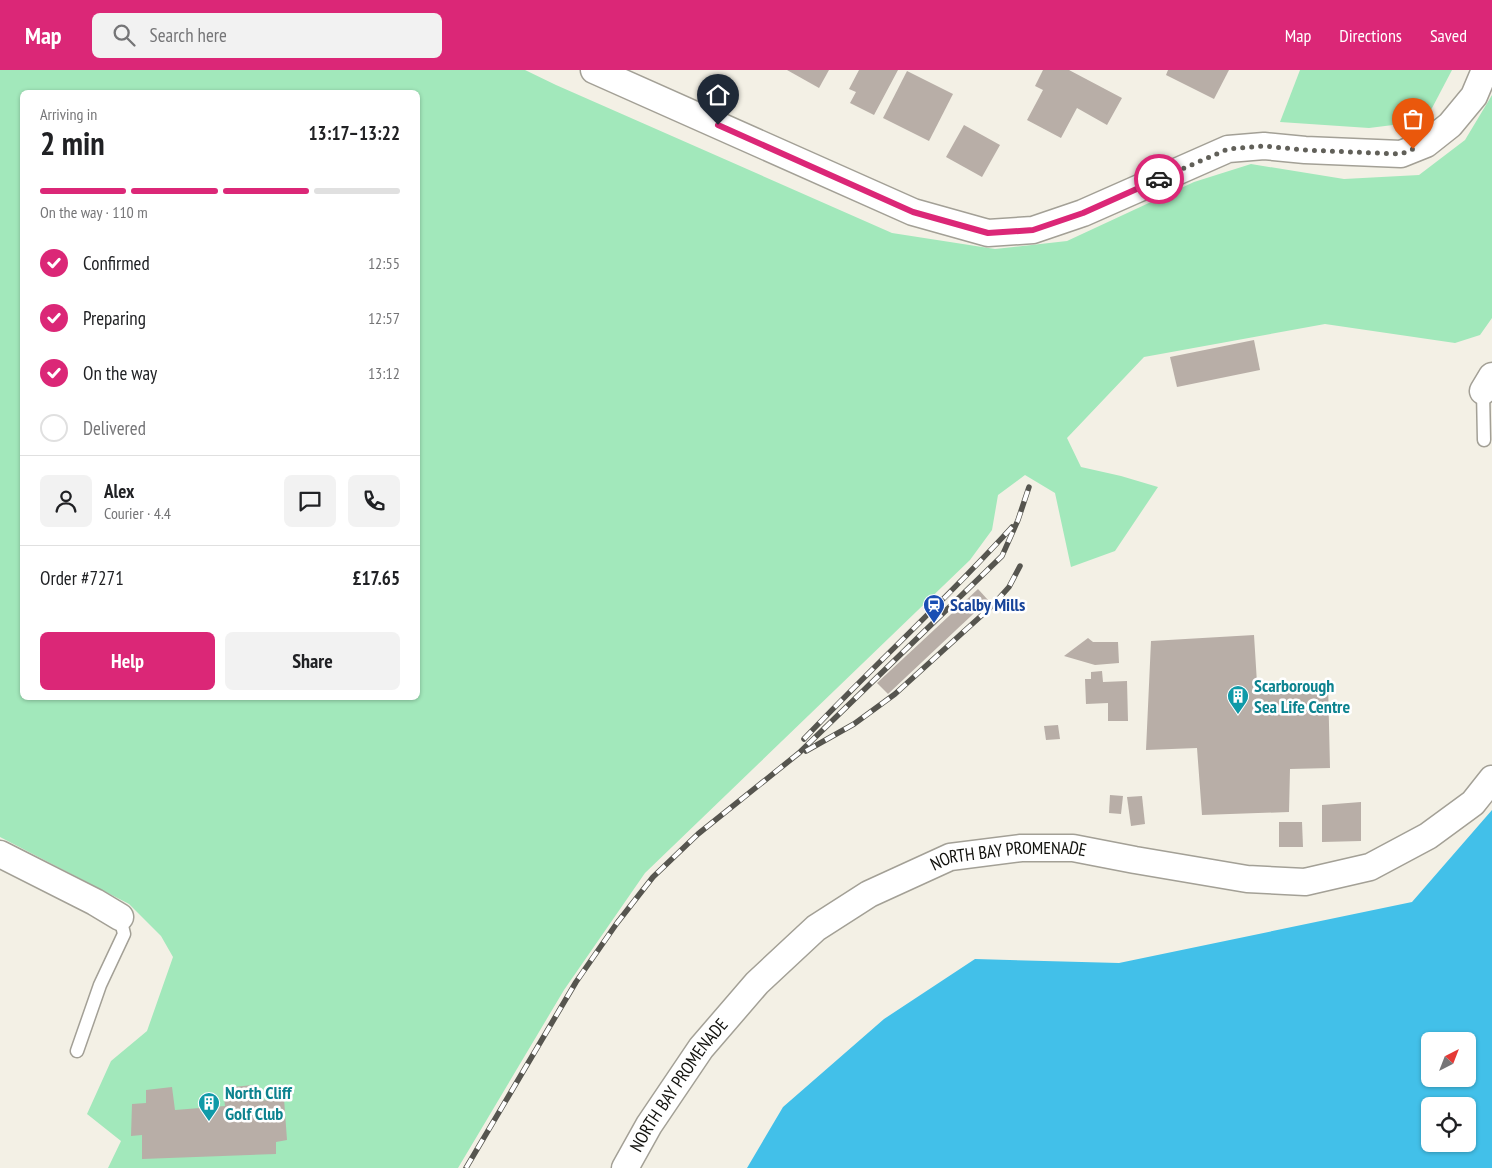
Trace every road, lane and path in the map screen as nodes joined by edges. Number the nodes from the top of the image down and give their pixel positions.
1 (594, 70) edge
2 (1485, 70) edge
3 (1488, 383) edge
4 (1484, 440) dead end
5 (1492, 779) edge
6 (1, 857) edge
7 (120, 917) joint
8 (77, 1051) dead end
9 (625, 1168) edge

1 - 2 street
3 - 4 lane
5 - 9 street, NORTH BAY PROMENADE
6 - 7 street
7 - 8 lane

